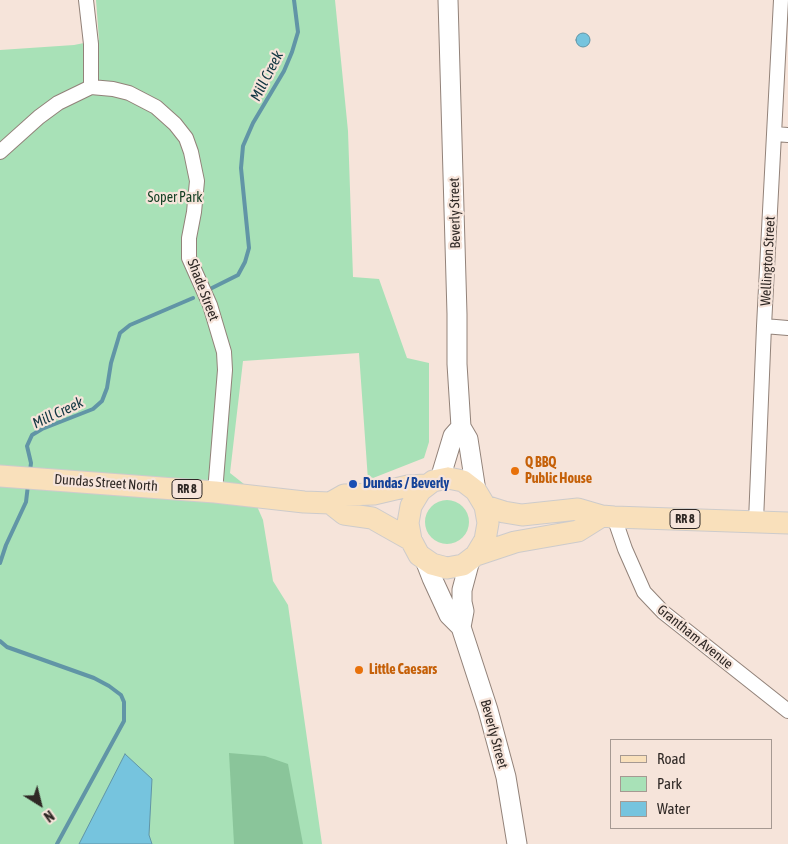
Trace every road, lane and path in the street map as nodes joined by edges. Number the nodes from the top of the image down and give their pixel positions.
1 (86, 0) edge
2 (448, 0) edge
3 (781, 0) edge
4 (91, 87) junction
5 (781, 135) edge
6 (0, 152) edge
7 (764, 326) junction
8 (788, 328) edge
9 (461, 427) junction
10 (3, 476) edge
11 (433, 482) junction
12 (215, 492) junction
13 (481, 498) junction
14 (330, 503) junction
15 (608, 517) junction
16 (756, 521) junction
17 (788, 523) edge
18 (411, 540) junction
19 (473, 558) junction
20 (426, 560) junction
21 (462, 627) junction
22 (788, 711) edge
23 (517, 844) edge

1 - 4 street
2 - 9 street, Beverly Street
3 - 5 street, Wellington Street
4 - 6 street
4 - 12 street, Shade Street
5 - 7 street, Wellington Street
7 - 8 street
7 - 16 street, Wellington Street
9 - 11 street
9 - 13 street, Beverly Street
10 - 12 main road, Dundas Street North / RR 8
11 - 13 main road
11 - 14 main road, Dundas Street North / RR 8
11 - 18 main road
12 - 14 main road, Dundas Street North / RR 8
13 - 15 main road, RR 8
13 - 19 main road
14 - 18 main road, Dundas Street North / RR 8
15 - 16 main road, RR 8
15 - 19 main road
15 - 22 street, Grantham Avenue
16 - 17 main road, RR 8
18 - 20 main road
19 - 20 main road
19 - 21 street, Beverly Street
20 - 21 street, Beverly Street
21 - 23 street, Beverly Street

